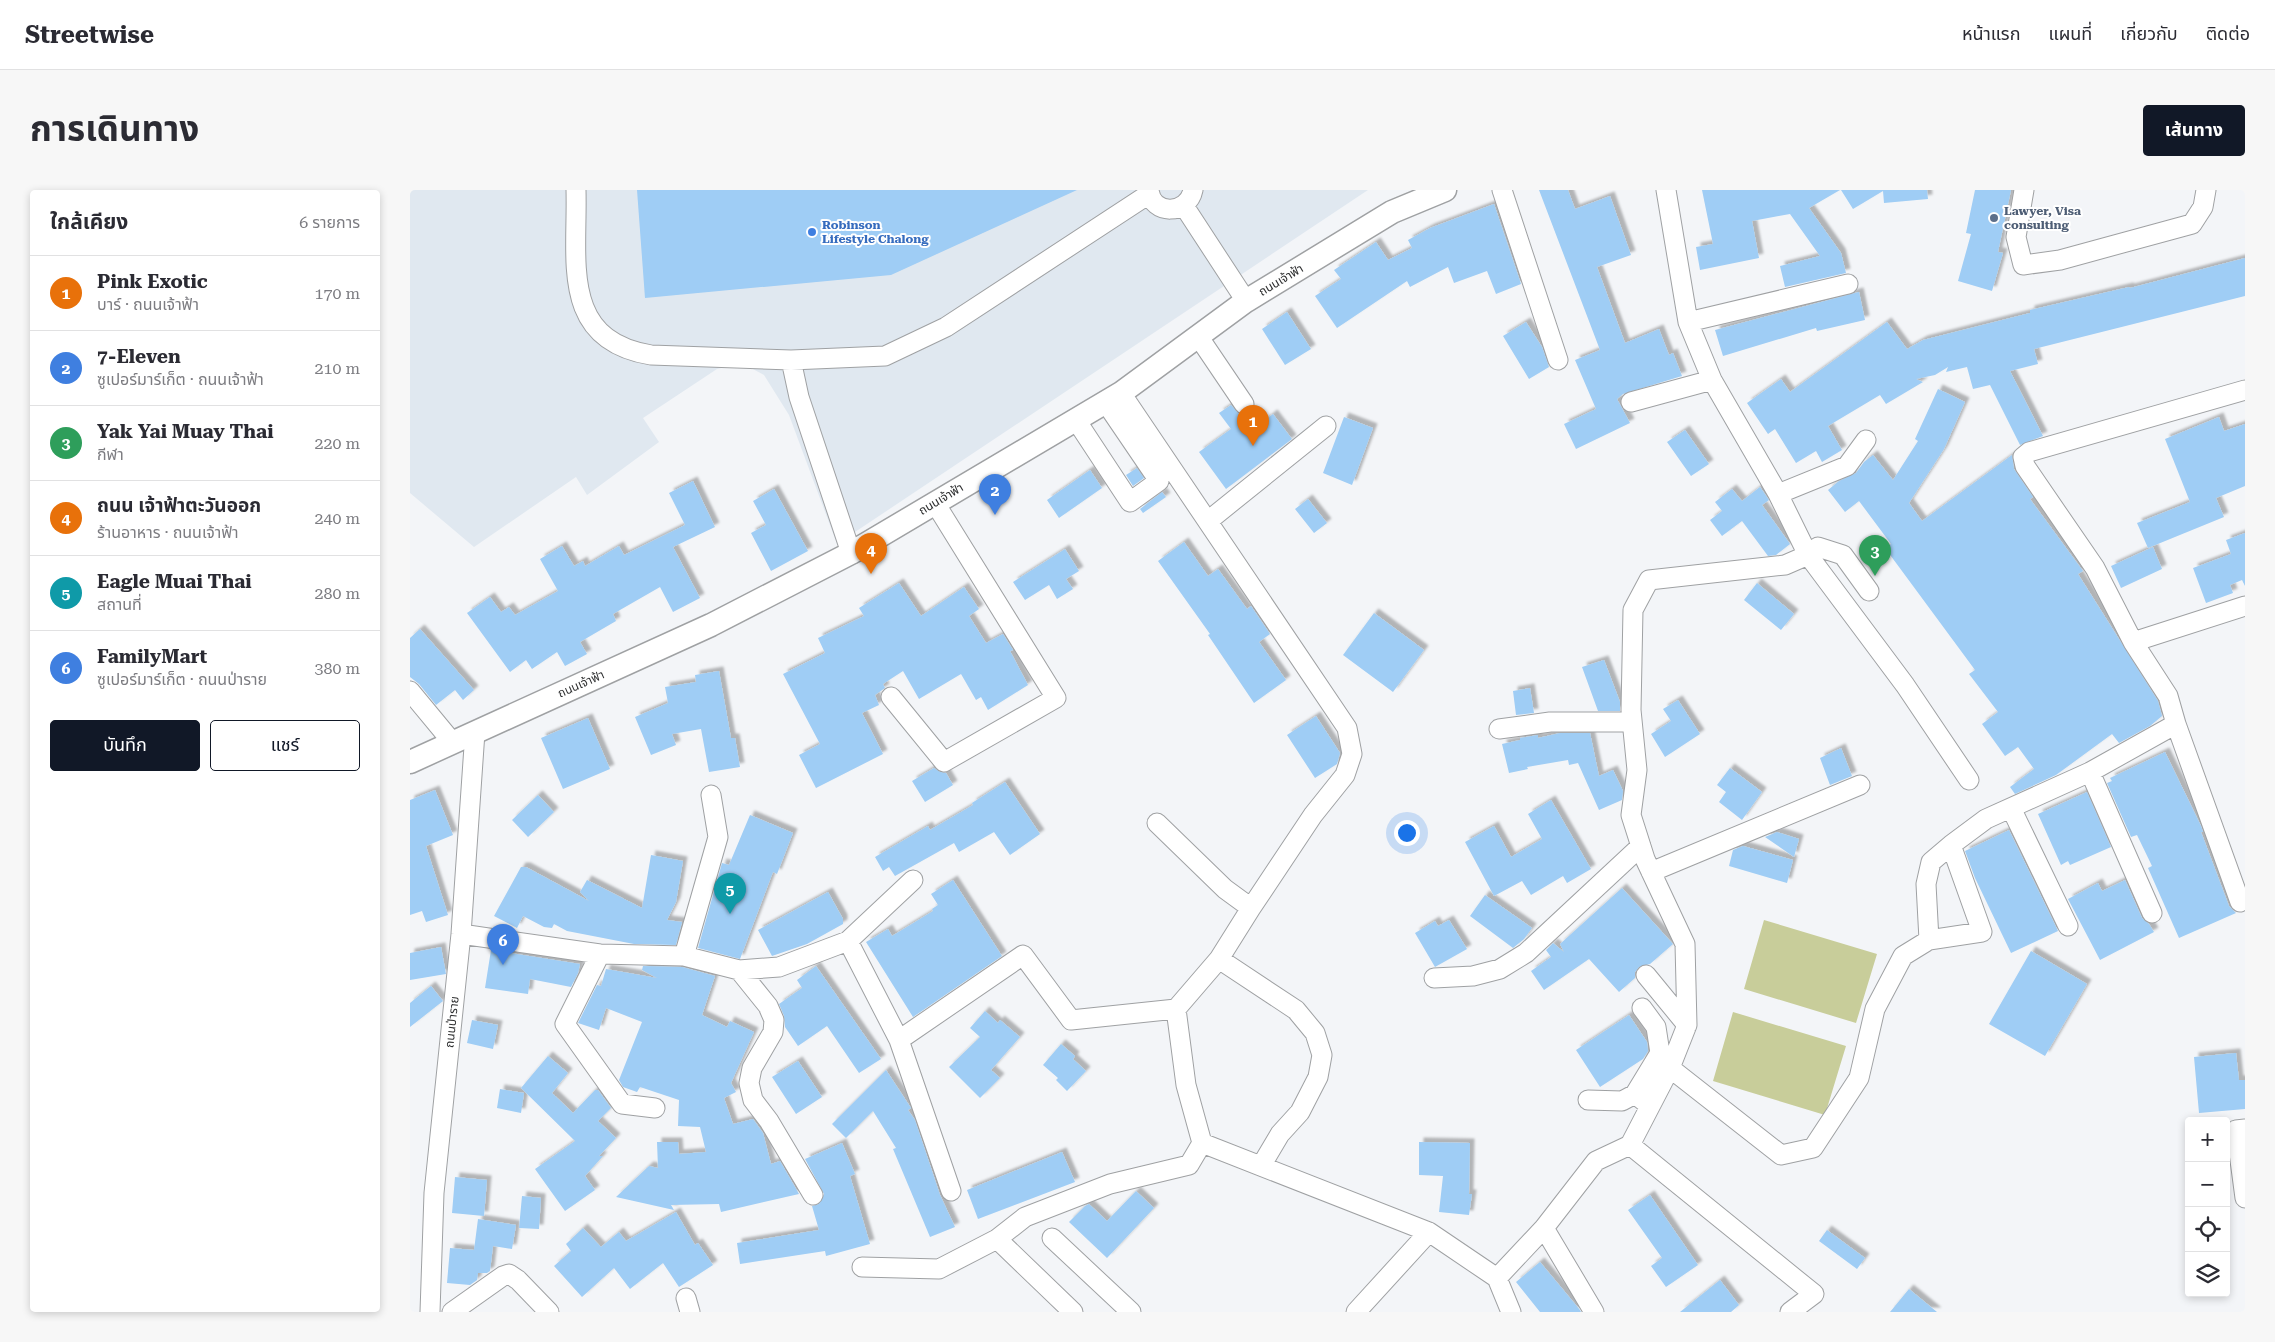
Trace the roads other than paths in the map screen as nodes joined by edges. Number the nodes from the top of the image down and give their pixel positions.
1 (576, 190) edge
2 (1445, 190) edge
3 (1502, 190) edge
4 (1666, 190) edge
5 (2024, 190) edge
6 (2206, 190) edge
7 (1149, 192) edge
8 (1188, 198) edge
9 (1848, 284) dead end
10 (1246, 301) junction
11 (1688, 322) junction
12 (1198, 336) junction
13 (791, 360) junction
14 (1558, 360) dead end
15 (1712, 380) junction
16 (2245, 390) edge
17 (1113, 398) junction
18 (1631, 402) dead end
19 (1244, 404) dead end
20 (1076, 420) junction
21 (1326, 426) dead end
22 (1866, 440) dead end
23 (1778, 494) junction
24 (935, 503) junction
25 (1208, 521) junction
26 (850, 553) junction
27 (1808, 555) junction
28 (1868, 591) dead end
29 (2245, 606) edge
30 (2134, 642) junction
31 (410, 691) edge
32 (892, 697) dead end
33 (1632, 722) junction
34 (2176, 724) junction
35 (1499, 729) dead end
36 (475, 732) junction
37 (453, 743) junction
38 (410, 762) edge
39 (2090, 772) junction
40 (1969, 780) dead end
41 (1860, 785) dead end
42 (711, 795) dead end
43 (2011, 808) junction
44 (1157, 823) dead end
45 (1951, 844) junction
46 (1641, 846) junction
47 (1651, 872) junction
48 (913, 880) dead end
49 (2240, 902) dead end
50 (1251, 908) junction
51 (2152, 913) dead end
52 (2068, 926) dead end
53 (461, 934) junction
54 (1929, 940) junction
55 (848, 941) junction
56 (600, 954) junction
57 (684, 956) junction
58 (1219, 958) junction
59 (739, 970) junction
60 (1646, 975) dead end
61 (1434, 978) dead end
62 (1642, 1008) dead end
63 (1176, 1009) junction
64 (1687, 1025) junction
65 (898, 1040) junction
66 (1670, 1068) junction
67 (1635, 1094) junction
68 (1588, 1100) dead end
69 (1650, 1106) junction
70 (654, 1108) dead end
71 (2245, 1129) edge
72 (1202, 1143) junction
73 (1630, 1145) junction
74 (1261, 1166) junction
75 (951, 1191) dead end
76 (813, 1195) dead end
77 (2245, 1198) edge
78 (1544, 1228) junction
79 (1429, 1232) junction
80 (1052, 1238) dead end
81 (997, 1239) junction
82 (862, 1267) dead end
83 (1497, 1278) junction
84 (430, 1312) edge
85 (452, 1312) edge
86 (549, 1312) edge
87 (1073, 1312) edge
88 (1131, 1312) edge
89 (1356, 1312) edge
90 (1512, 1312) edge
91 (1594, 1312) edge
92 (1790, 1312) edge

1 - 13 street
2 - 10 main road, ถนนเจ้าฟ้า
3 - 14 street
4 - 11 street
5 - 6 street
7 - 8 street
7 - 13 street
8 - 10 street
9 - 11 street
10 - 12 main road, ถนนเจ้าฟ้า
11 - 15 street
12 - 17 main road, ถนนเจ้าฟ้า
12 - 19 street
13 - 26 street
15 - 18 street
15 - 23 street
16 - 30 street
17 - 20 main road, ถนนเจ้าฟ้า
17 - 20 street
17 - 25 street
20 - 24 main road, ถนนเจ้าฟ้า
21 - 25 street
22 - 23 street
23 - 27 street
24 - 26 main road, ถนนเจ้าฟ้า
24 - 32 street
25 - 50 street
26 - 36 main road, ถนนเจ้าฟ้า
27 - 28 street
27 - 33 street
27 - 40 street
29 - 30 street
30 - 34 street
31 - 37 street
33 - 35 street
33 - 46 street
34 - 39 street
34 - 49 street
36 - 37 main road, ถนนเจ้าฟ้า
36 - 53 street, ถนนป่าราย
37 - 38 main road, ถนนเจ้าฟ้า
39 - 43 street
39 - 51 street
41 - 47 street
42 - 57 street
43 - 45 street
43 - 52 street
44 - 50 street
45 - 54 street
45 - 54 street
46 - 47 street
46 - 61 street
47 - 64 street
48 - 55 street
50 - 58 street
53 - 56 street
53 - 84 street, ถนนป่าราย
54 - 66 street
55 - 59 street
55 - 65 street
56 - 57 street
56 - 70 street
57 - 59 street
58 - 63 street
58 - 74 street
59 - 76 street
60 - 64 street
62 - 67 street
63 - 65 street
63 - 72 street
64 - 66 street
65 - 75 street
66 - 69 street
67 - 68 street
67 - 69 street
69 - 73 street
71 - 77 street
72 - 74 street
72 - 81 street
73 - 78 street
73 - 92 street
74 - 79 street
78 - 83 street
78 - 91 street
79 - 83 street
79 - 89 street
80 - 88 street
81 - 82 street
81 - 87 street
83 - 90 street
85 - 86 street

